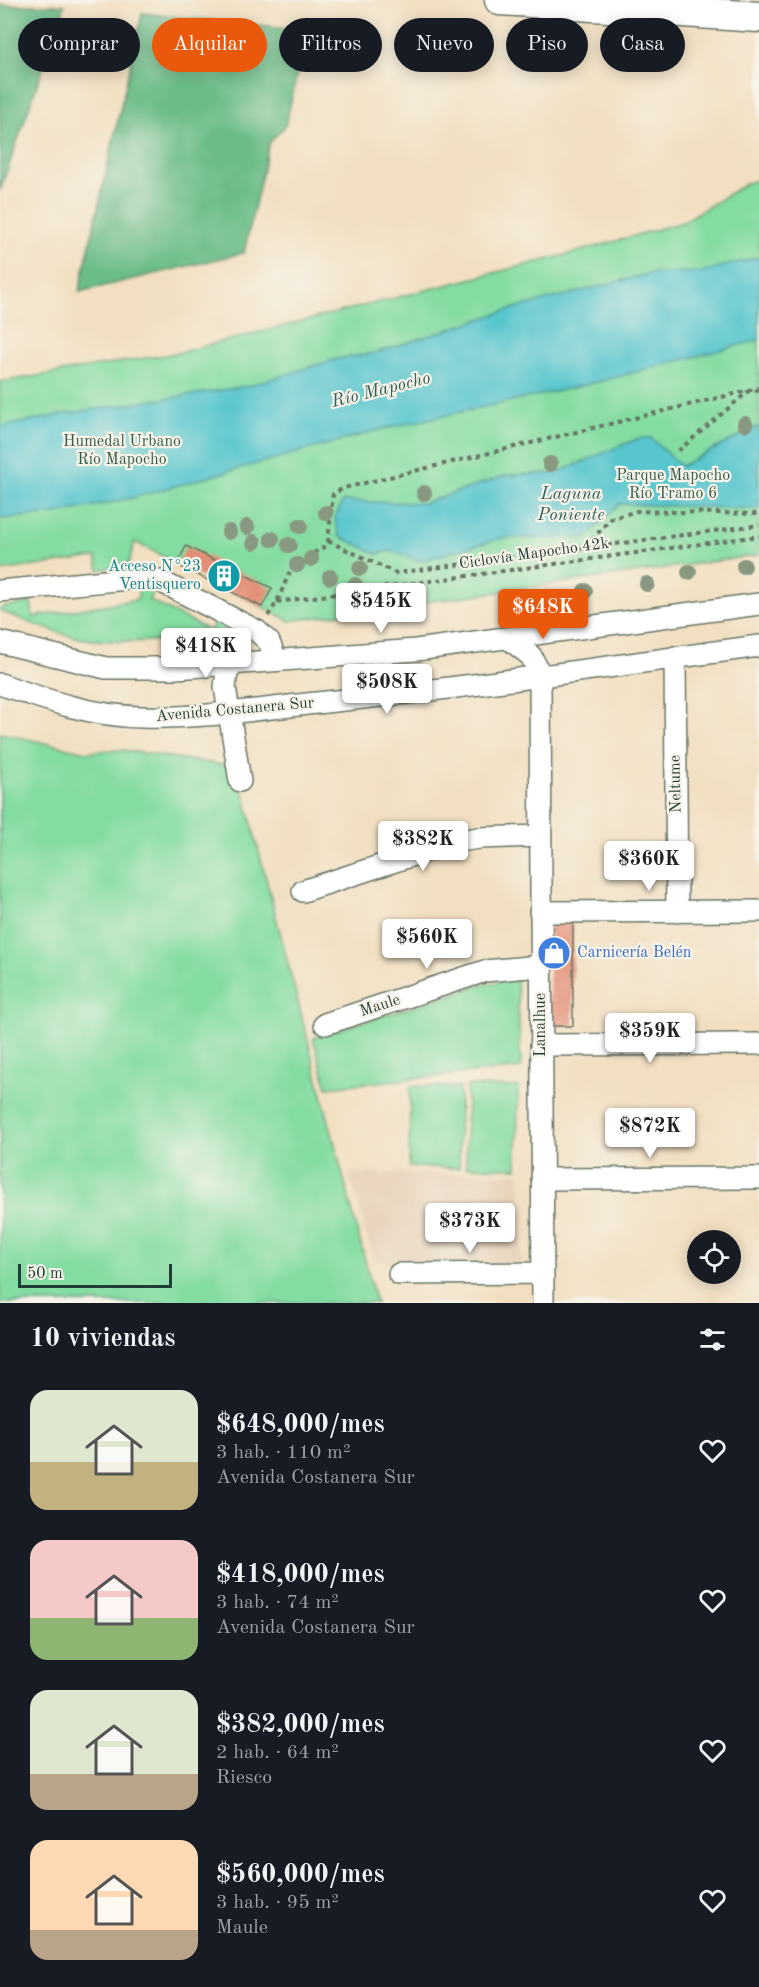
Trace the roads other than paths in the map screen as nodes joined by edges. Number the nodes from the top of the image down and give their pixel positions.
1 (500, 0) edge
2 (759, 18) edge
3 (0, 591) edge
4 (759, 604) edge
5 (509, 639) junction
6 (0, 642) edge
7 (759, 646) edge
8 (675, 657) junction
9 (276, 660) junction
10 (236, 662) junction
11 (540, 674) junction
12 (0, 684) edge
13 (229, 712) junction
14 (240, 781) dead end
15 (539, 836) junction
16 (303, 891) dead end
17 (759, 911) edge
18 (540, 912) junction
19 (677, 912) junction
20 (540, 966) junction
21 (325, 1024) dead end
22 (759, 1044) edge
23 (541, 1045) junction
24 (759, 1178) edge
25 (542, 1179) junction
26 (542, 1273) junction
27 (399, 1274) dead end
28 (543, 1303) edge

1 - 2 highway
3 - 9 street
4 - 5 street
5 - 9 street
5 - 11 street
6 - 10 street
7 - 8 street, Avenida Costanera Sur
8 - 11 street, Avenida Costanera Sur
8 - 19 street, Neltume
9 - 10 street
10 - 13 street
11 - 13 street, Avenida Costanera Sur
11 - 15 street, Lanalhue
12 - 13 street, Avenida Costanera Sur
13 - 14 street
15 - 16 street
15 - 18 street, Lanalhue
17 - 19 street
18 - 19 street
18 - 20 street, Lanalhue
20 - 21 street, Maule
20 - 23 street, Lanalhue
22 - 23 street
23 - 25 street, Lanalhue
24 - 25 street
25 - 26 street, Lanalhue
26 - 27 street
26 - 28 street, Lanalhue

